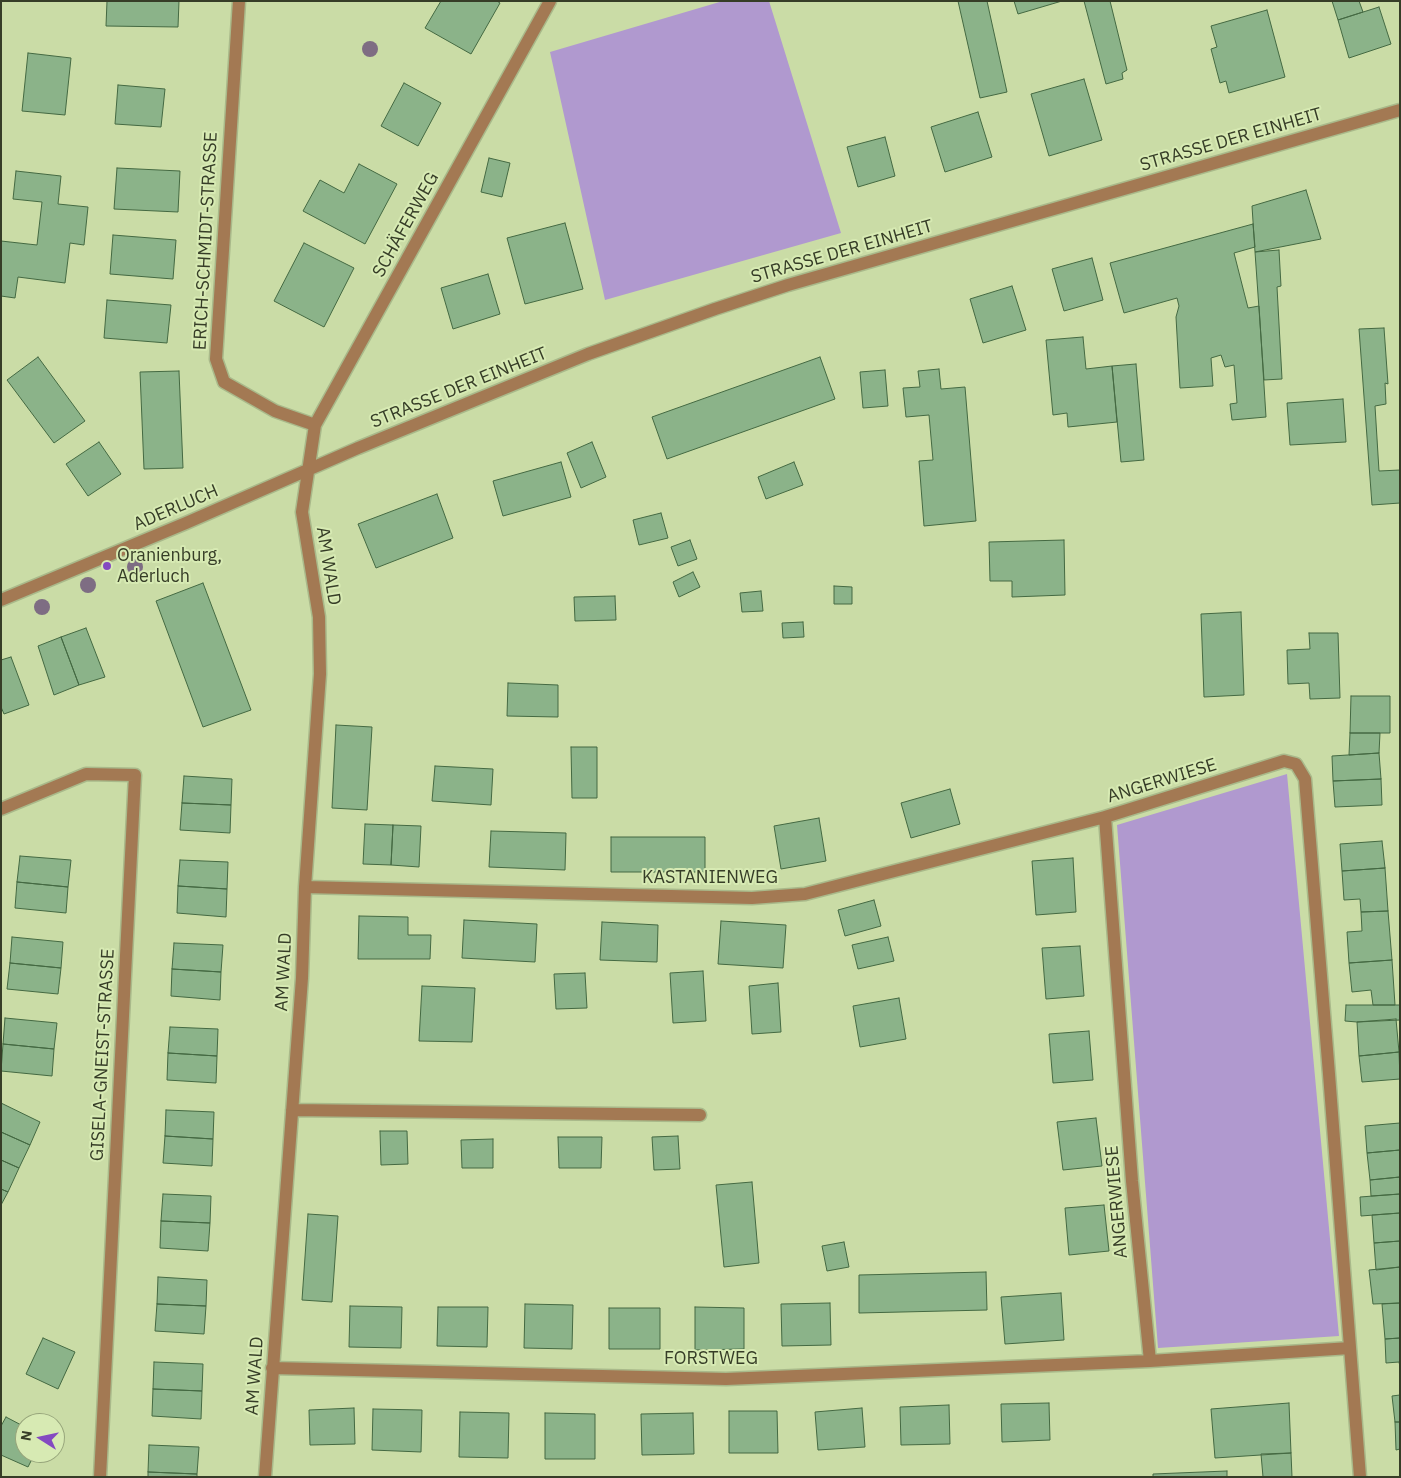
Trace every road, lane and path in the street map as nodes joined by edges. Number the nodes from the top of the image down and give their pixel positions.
1 (239, 1) edge
2 (550, 1) edge
3 (1400, 110) edge
4 (315, 424) junction
5 (308, 470) junction
6 (1, 600) edge
7 (1, 809) edge
8 (1105, 817) junction
9 (305, 887) junction
10 (292, 1110) junction
11 (700, 1115) dead end
12 (1350, 1348) junction
13 (1150, 1361) junction
14 (272, 1368) junction
15 (100, 1477) edge
16 (265, 1477) edge
17 (1360, 1477) edge

1 - 4 street, ERICH-SCHMIDT-STRASSE
2 - 4 street, SCHÄFERWEG
3 - 5 street, STRASSE DER EINHEIT
4 - 5 street, SCHÄFERWEG
5 - 6 street, ADERLUCH
5 - 9 street, AM WALD
7 - 15 street, GISELA-GNEIST-STRASSE
8 - 9 street, KASTANIENWEG
8 - 12 street, ANGERWIESE
8 - 13 street, ANGERWIESE
9 - 10 street, AM WALD
10 - 11 street
10 - 14 street, AM WALD
12 - 13 street
12 - 17 street, ANGERWIESE
13 - 14 street, FORSTWEG
14 - 16 street, AM WALD

